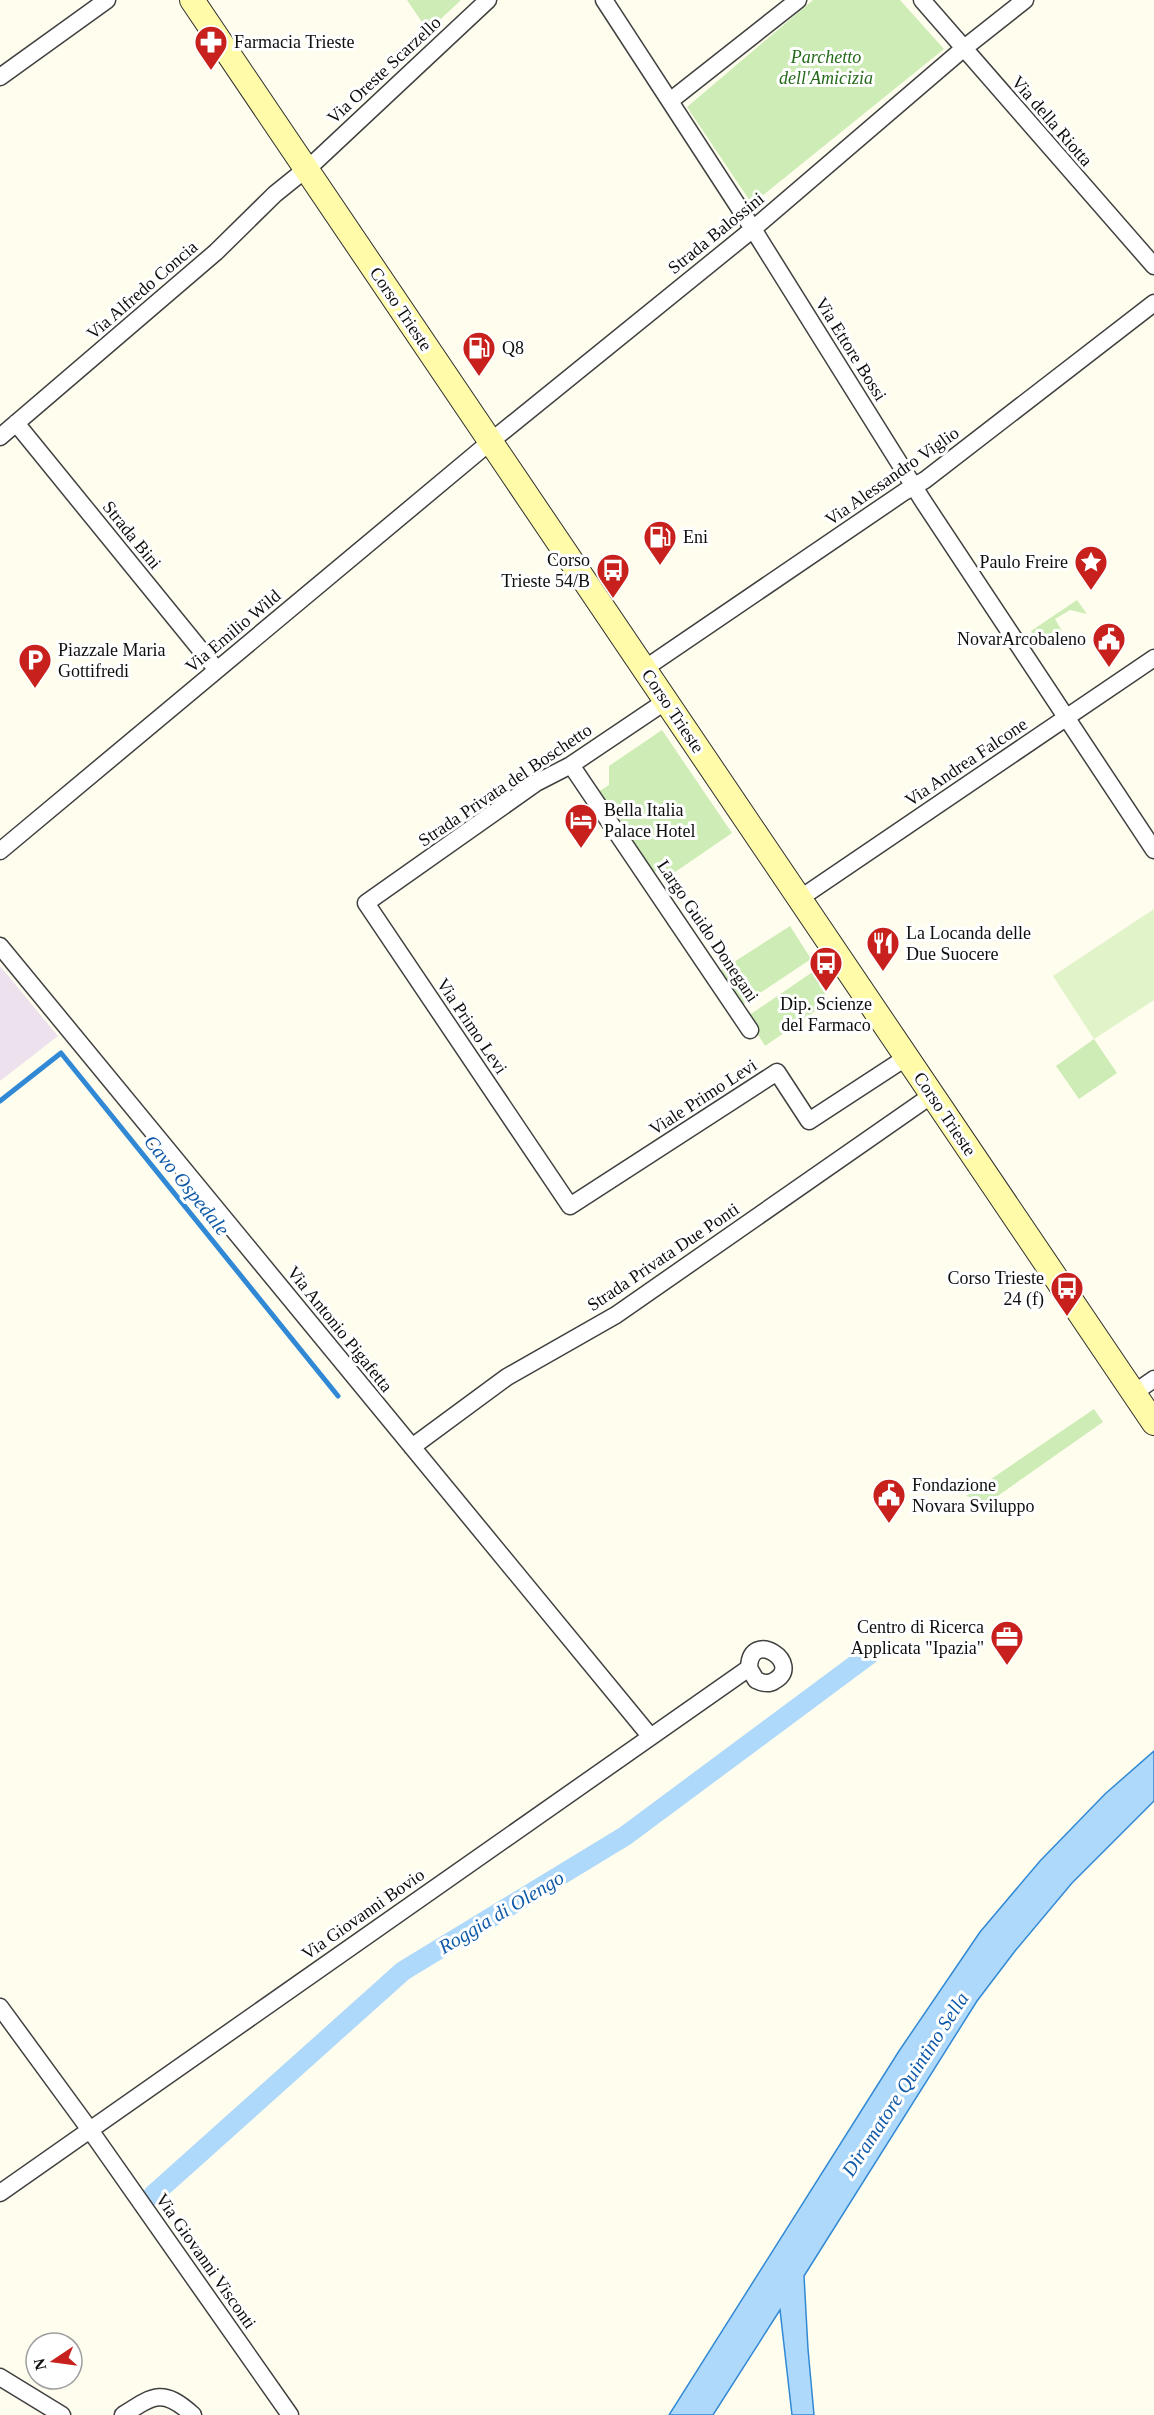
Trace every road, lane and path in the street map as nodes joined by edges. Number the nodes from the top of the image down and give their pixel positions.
1 (107, 0) edge
2 (192, 0) edge
3 (488, 0) edge
4 (604, 0) edge
5 (798, 0) edge
6 (922, 0) edge
7 (1025, 0) edge
8 (963, 49) junction
9 (0, 77) edge
10 (670, 101) junction
11 (306, 169) junction
12 (753, 229) junction
13 (1154, 266) edge
14 (1154, 303) edge
15 (16, 423) junction
16 (0, 437) edge
17 (490, 442) junction
18 (914, 486) junction
19 (1154, 657) edge
20 (644, 669) junction
21 (217, 670) junction
22 (666, 701) junction
23 (1067, 717) junction
24 (571, 765) junction
25 (1154, 850) edge
26 (0, 851) edge
27 (799, 899) junction
28 (366, 903) joint
29 (0, 946) edge
30 (750, 1030) dead end
31 (907, 1057) junction
32 (932, 1095) junction
33 (546, 1170) joint
34 (1154, 1378) edge
35 (1134, 1393) junction
36 (1154, 1423) edge
37 (412, 1447) junction
38 (749, 1668) dead end
39 (650, 1736) junction
40 (0, 2007) edge
41 (90, 2130) junction
42 (0, 2193) edge
43 (0, 2377) edge
44 (62, 2415) edge
45 (123, 2415) edge
46 (193, 2415) edge
47 (290, 2415) edge

1 - 9 street
2 - 11 main road, Corso Trieste
3 - 11 street, Via Oreste Scarzello
4 - 10 street, Via Ettore Bossi
5 - 10 street
6 - 8 street, Via della Riotta
7 - 8 street, Strada Balossini
8 - 12 street, Strada Balossini
8 - 13 street, Via della Riotta
10 - 12 street, Via Ettore Bossi
11 - 15 street, Via Alfredo Concia
11 - 17 main road, Corso Trieste
12 - 17 street, Strada Balossini
12 - 18 street, Via Ettore Bossi
14 - 18 street, Via Alessandro Viglio
15 - 16 street, Via Alfredo Concia
15 - 21 street, Strada Bini
17 - 20 main road, Corso Trieste
17 - 21 street, Via Emilio Wild
18 - 20 street, Via Alessandro Viglio
18 - 23 street, Via Ettore Bossi
19 - 23 street, Via Andrea Falcone
20 - 22 main road, Corso Trieste
21 - 26 street, Via Emilio Wild
22 - 24 street, Strada Privata del Boschetto
22 - 27 main road, Corso Trieste
23 - 25 street, Via Ettore Bossi
23 - 27 street, Via Andrea Falcone
24 - 28 street, Strada Privata del Boschetto
24 - 30 street, Largo Guido Donegani
27 - 31 main road, Corso Trieste
28 - 33 street, Via Primo Levi
29 - 37 street, Via Antonio Pigafetta
31 - 32 main road, Corso Trieste
31 - 33 street, Viale Primo Levi
32 - 35 main road, Corso Trieste
32 - 37 street, Strada Privata Due Ponti
34 - 35 street
35 - 36 main road, Corso Trieste
37 - 39 street, Via Antonio Pigafetta
38 - 39 street, Via Giovanni Bovio
39 - 41 street, Via Giovanni Bovio
40 - 41 street, Via Giovanni Visconti
41 - 42 street, Via Giovanni Bovio
41 - 47 street, Via Giovanni Visconti
43 - 44 street
45 - 46 street

